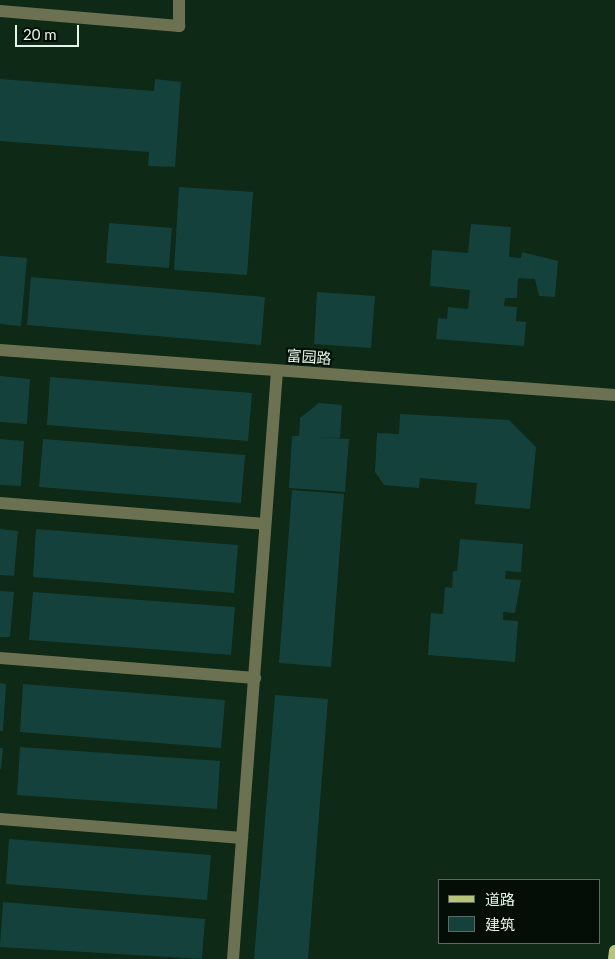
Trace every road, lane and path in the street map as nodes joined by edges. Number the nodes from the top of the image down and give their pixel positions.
1 (179, 0) edge
2 (0, 11) edge
3 (0, 350) edge
4 (277, 371) junction
5 (615, 395) edge
6 (0, 503) edge
7 (265, 524) junction
8 (0, 658) edge
9 (255, 678) junction
10 (0, 819) edge
11 (242, 838) junction
12 (615, 951) edge
13 (233, 959) edge
14 (614, 959) edge

1 - 2 street
3 - 4 street, 富园路
4 - 5 street, 富园路
4 - 7 street
6 - 7 street
7 - 9 street
8 - 9 street
9 - 11 street
10 - 11 street
11 - 13 street
12 - 14 main road

